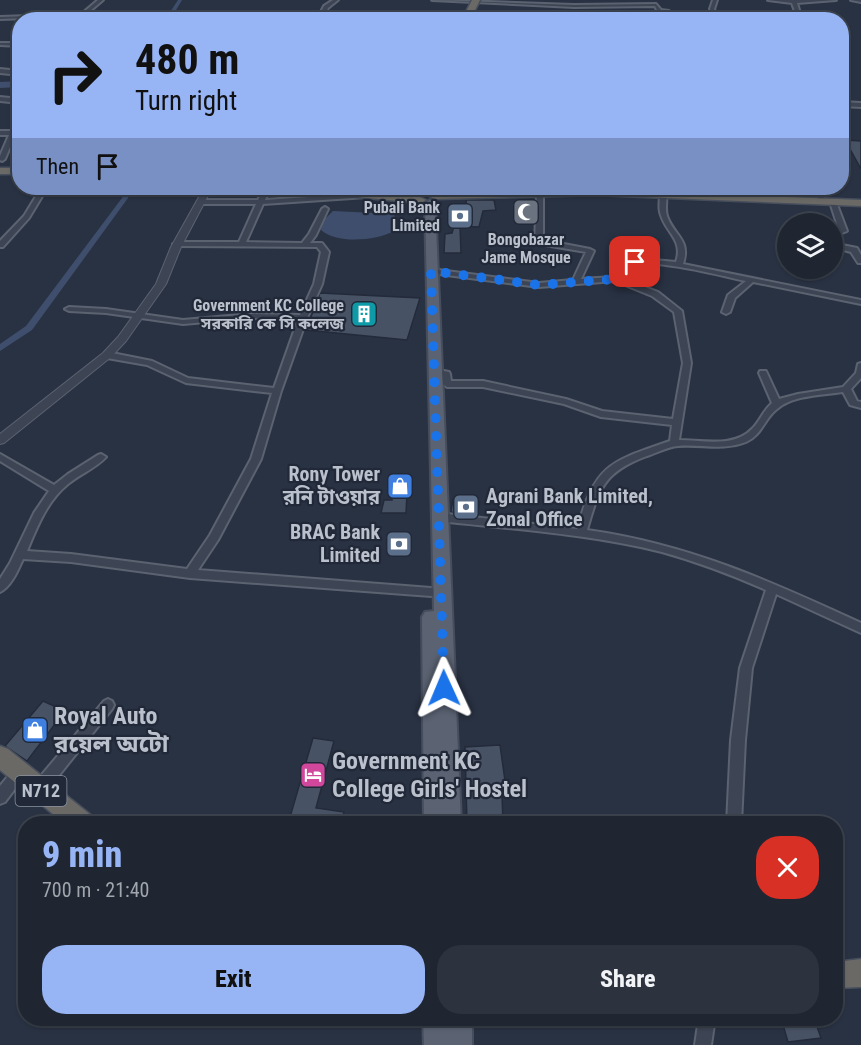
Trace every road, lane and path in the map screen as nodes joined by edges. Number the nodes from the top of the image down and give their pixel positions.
1 (101, 0) edge
2 (336, 0) edge
3 (378, 0) edge
4 (406, 0) edge
5 (434, 0) edge
6 (476, 0) edge
7 (770, 0) edge
8 (834, 0) edge
9 (853, 0) edge
10 (861, 1) edge
11 (600, 2) edge
12 (794, 2) junction
13 (86, 12) edge
14 (324, 12) edge
15 (667, 12) edge
16 (797, 12) edge
17 (12, 142) edge
18 (1, 165) edge
19 (40, 195) edge
20 (204, 195) edge
21 (264, 195) edge
22 (354, 195) edge
23 (377, 195) edge
24 (457, 195) edge
25 (540, 195) edge
26 (662, 195) edge
27 (772, 195) edge
28 (822, 195) edge
29 (428, 200) junction
30 (828, 201) junction
31 (201, 202) junction
32 (260, 202) junction
33 (861, 203) edge
34 (325, 209) dead end
35 (835, 213) edge
36 (242, 243) junction
37 (177, 244) junction
38 (304, 244) junction
39 (0, 245) edge
40 (843, 246) edge
41 (861, 261) edge
42 (678, 266) junction
43 (431, 271) junction
44 (616, 279) junction
45 (750, 281) junction
46 (576, 282) junction
47 (861, 302) edge
48 (69, 309) dead end
49 (726, 312) dead end
50 (138, 316) junction
51 (303, 318) junction
52 (106, 355) junction
53 (861, 366) edge
54 (434, 372) junction
55 (763, 373) dead end
56 (846, 389) junction
57 (277, 391) junction
58 (777, 404) junction
59 (861, 405) edge
60 (678, 423) junction
61 (0, 440) edge
62 (674, 443) junction
63 (0, 457) edge
64 (101, 457) dead end
65 (55, 490) junction
66 (439, 517) junction
67 (581, 534) junction
68 (21, 555) junction
69 (190, 574) junction
70 (0, 588) edge
71 (772, 588) junction
72 (431, 592) junction
73 (861, 628) edge
74 (108, 705) dead end
75 (0, 756) edge
76 (19, 773) junction
77 (39, 789) junction
78 (0, 797) edge
79 (74, 816) edge
80 (435, 816) edge
81 (450, 816) edge
82 (734, 816) edge
83 (861, 973) edge
84 (843, 974) edge
85 (436, 1026) edge
86 (459, 1026) edge
87 (706, 1026) edge
88 (437, 1045) edge
89 (459, 1045) edge
90 (704, 1045) edge

1 - 13 street
2 - 14 street
3 - 4 street
5 - 6 street
6 - 11 street
7 - 12 street
8 - 12 street
9 - 10 street
11 - 15 street
12 - 16 street
17 - 18 street
19 - 39 street
20 - 31 street
21 - 32 street
22 - 32 street
23 - 29 highway
24 - 29 highway
25 - 46 street
26 - 42 street
27 - 30 highway
28 - 30 street
29 - 43 main road
29 - 72 main road
30 - 33 highway
30 - 35 street
31 - 32 street
31 - 37 street
32 - 36 street
34 - 38 street
36 - 37 street
36 - 38 street
37 - 50 street
38 - 51 street
40 - 41 street
42 - 44 street
42 - 45 street
43 - 46 street
43 - 54 main road
44 - 46 street
44 - 60 street
45 - 47 street
45 - 49 street
48 - 50 street
50 - 51 street
50 - 52 street
51 - 57 street
52 - 57 street
52 - 61 street
53 - 56 street
54 - 60 street
54 - 66 main road
55 - 58 street
56 - 58 street
56 - 59 street
57 - 69 street
58 - 62 street
60 - 62 street
62 - 67 street
63 - 65 street
64 - 65 street
65 - 68 street
66 - 67 street
66 - 81 main road
67 - 71 street
68 - 69 street
68 - 70 street
69 - 72 street
71 - 73 street
71 - 82 street
72 - 80 main road
74 - 77 street
75 - 76 highway, N712
76 - 77 highway, N712
76 - 78 street
77 - 79 highway, N712
83 - 84 highway
85 - 88 main road
86 - 89 main road
87 - 90 street

